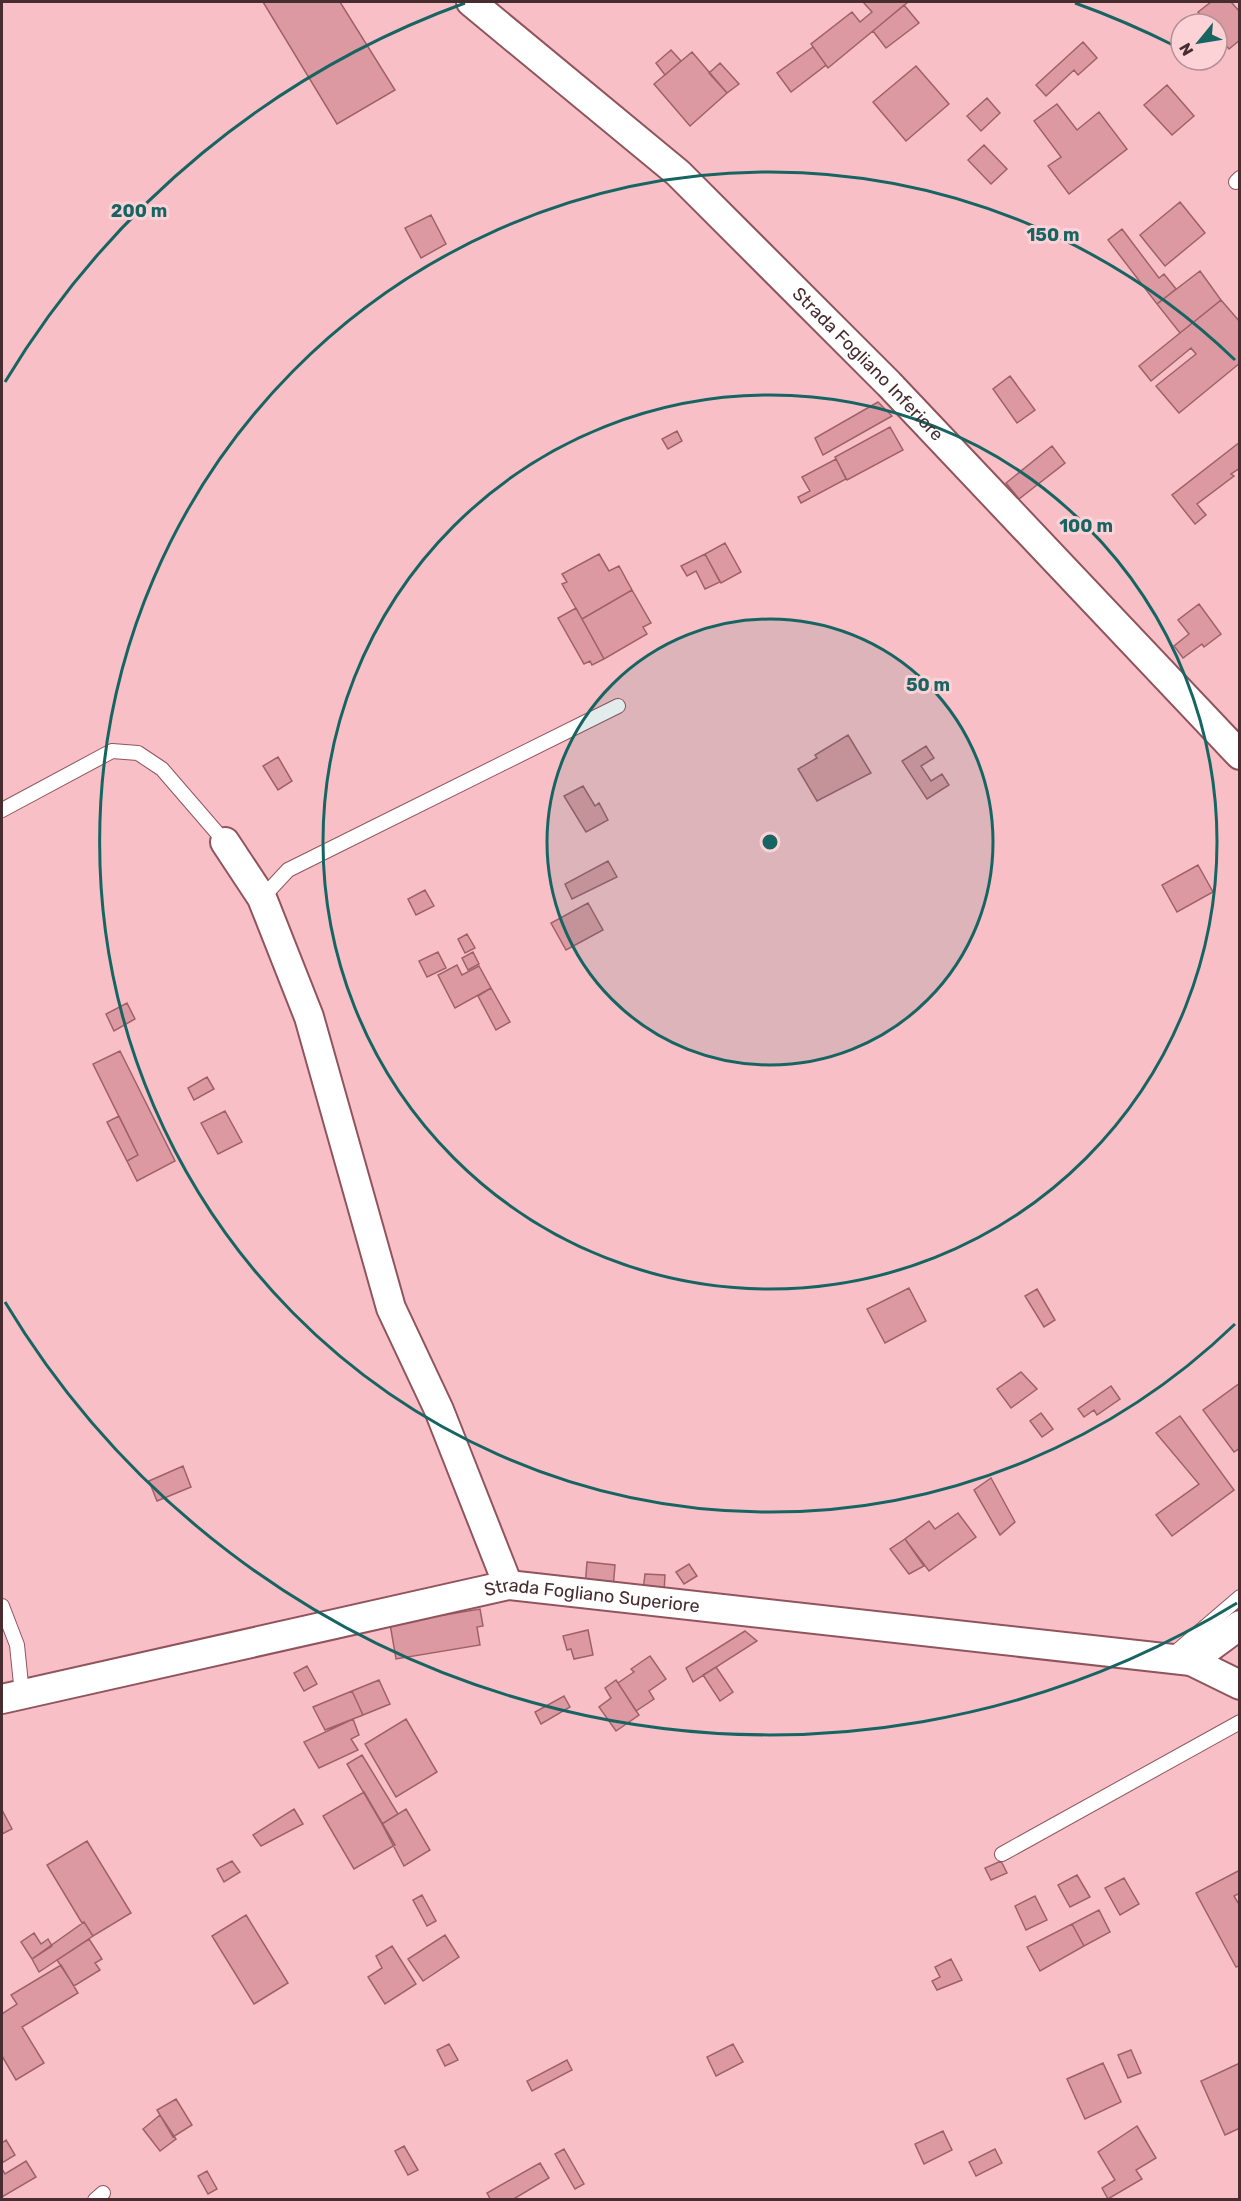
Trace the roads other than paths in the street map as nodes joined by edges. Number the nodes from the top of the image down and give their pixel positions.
1 (471, 2) edge
2 (618, 706) dead end
3 (1239, 755) edge
4 (2, 810) edge
5 (225, 842) joint
6 (262, 898) junction
7 (508, 1585) junction
8 (1239, 1597) edge
9 (2, 1606) edge
10 (1239, 1625) edge
11 (1180, 1660) junction
12 (1239, 1685) edge
13 (12, 1697) edge
14 (1239, 1722) edge
15 (1002, 1854) dead end

1 - 3 street, Strada Fogliano Inferiore
2 - 6 lane
4 - 5 lane
5 - 6 street
6 - 7 street
7 - 11 street, Strada Fogliano Superiore
7 - 13 street, Strada Fogliano Superiore
8 - 11 lane
9 - 13 lane
10 - 11 street
11 - 12 street
14 - 15 lane

